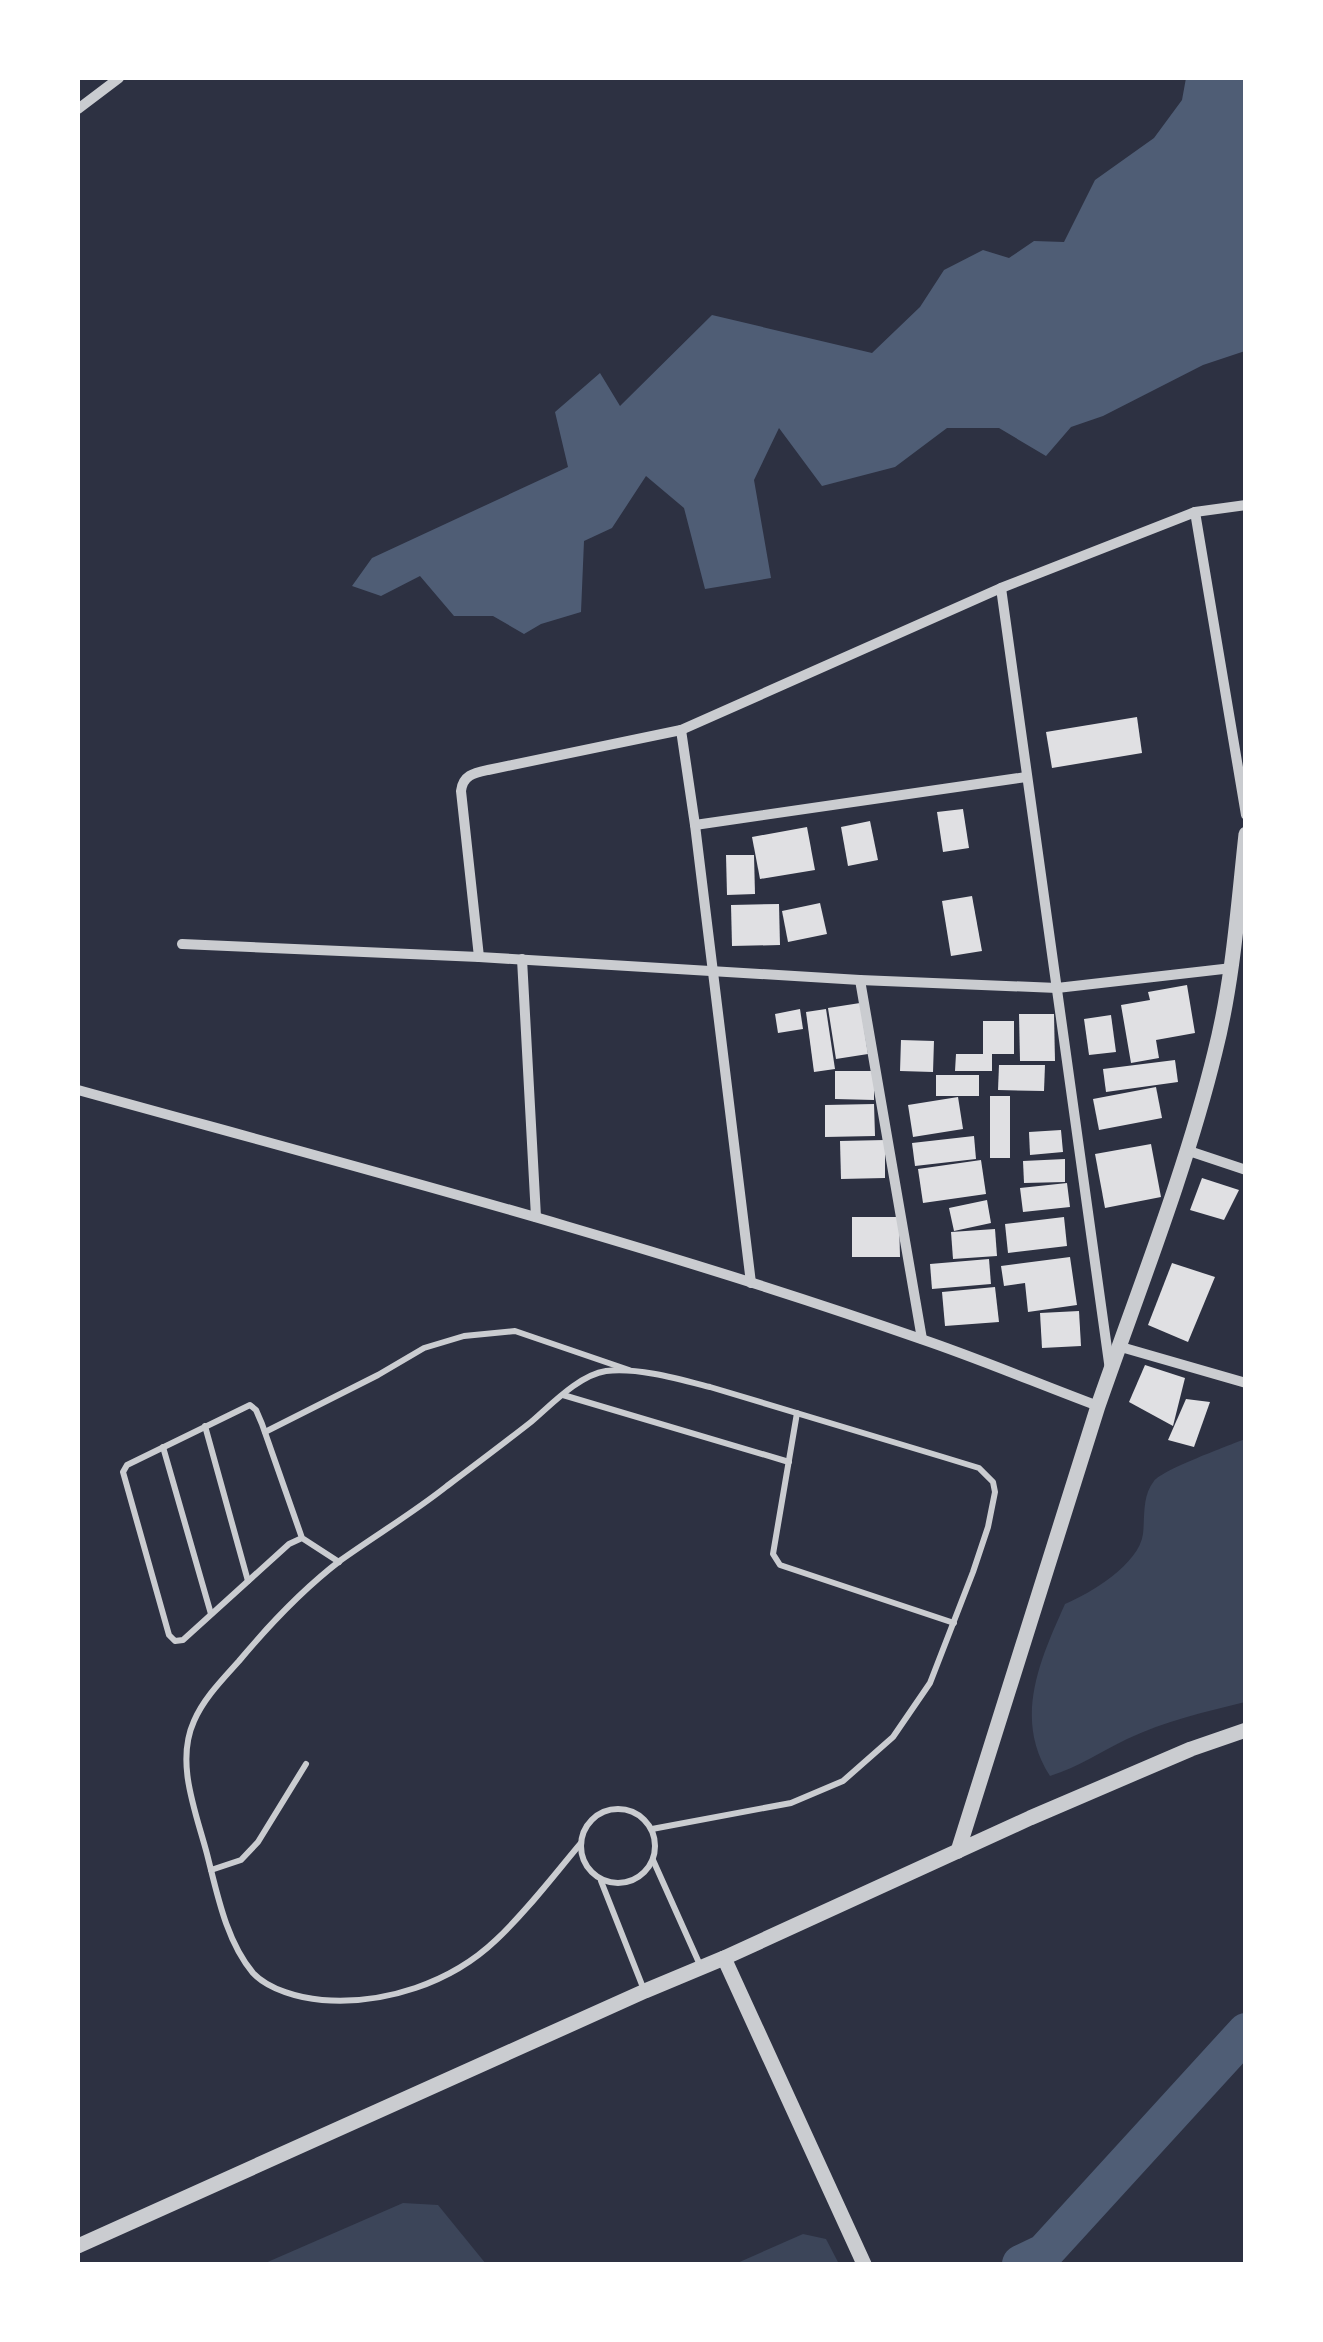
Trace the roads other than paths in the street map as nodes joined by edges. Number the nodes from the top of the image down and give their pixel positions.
1 (119, 78) edge
2 (78, 109) edge
3 (1246, 505) edge
4 (1195, 512) junction
5 (1001, 588) junction
6 (681, 730) junction
7 (1026, 777) junction
8 (1246, 815) edge
9 (696, 825) junction
10 (1246, 834) edge
11 (182, 944) dead end
12 (479, 957) junction
13 (522, 960) junction
14 (1232, 968) junction
15 (714, 971) junction
16 (860, 980) junction
17 (1056, 988) junction
18 (78, 1090) edge
19 (1186, 1150) junction
20 (1246, 1170) edge
21 (536, 1217) junction
22 (751, 1283) junction
23 (922, 1339) junction
24 (1120, 1348) junction
25 (638, 1372) junction
26 (1110, 1372) junction
27 (1246, 1383) edge
28 (562, 1395) junction
29 (1098, 1406) junction
30 (797, 1414) junction
31 (205, 1426) junction
32 (265, 1432) junction
33 (163, 1447) junction
34 (789, 1462) junction
35 (302, 1538) junction
36 (339, 1562) junction
37 (248, 1581) junction
38 (211, 1614) junction
39 (954, 1623) junction
40 (1246, 1730) edge
41 (306, 1764) dead end
42 (652, 1829) junction
43 (581, 1843) junction
44 (958, 1851) junction
45 (653, 1860) junction
46 (211, 1870) junction
47 (600, 1879) junction
48 (724, 1958) junction
49 (700, 1966) junction
50 (645, 1991) junction
51 (78, 2246) edge
52 (864, 2264) edge

1 - 2 street
3 - 4 street
4 - 5 street
4 - 8 street
5 - 6 street
5 - 7 street
6 - 9 street
6 - 12 street
7 - 9 street
7 - 17 street
9 - 15 street
10 - 14 street
11 - 12 street
12 - 13 street
13 - 15 street
13 - 21 street
14 - 17 street
14 - 19 street
15 - 16 street
15 - 22 street
16 - 17 street
16 - 23 street
17 - 26 street
18 - 21 street
19 - 20 street
19 - 24 street
21 - 22 street
22 - 23 street
23 - 29 street
24 - 26 street
24 - 27 street
25 - 28 lane
25 - 30 lane
25 - 32 lane
26 - 29 street
28 - 34 lane
28 - 36 lane
29 - 44 street
30 - 34 lane
30 - 39 lane
31 - 32 lane
31 - 33 lane
31 - 37 lane
32 - 35 lane
33 - 38 lane
33 - 38 lane
34 - 39 lane
35 - 36 lane
35 - 37 lane
36 - 46 lane
37 - 38 lane
39 - 42 lane
40 - 44 street
41 - 46 lane
42 - 43 lane
42 - 45 lane
43 - 46 lane
43 - 47 lane
44 - 48 street
45 - 47 lane
45 - 49 lane
47 - 50 lane
48 - 49 street
48 - 52 street
49 - 50 street
50 - 51 street

